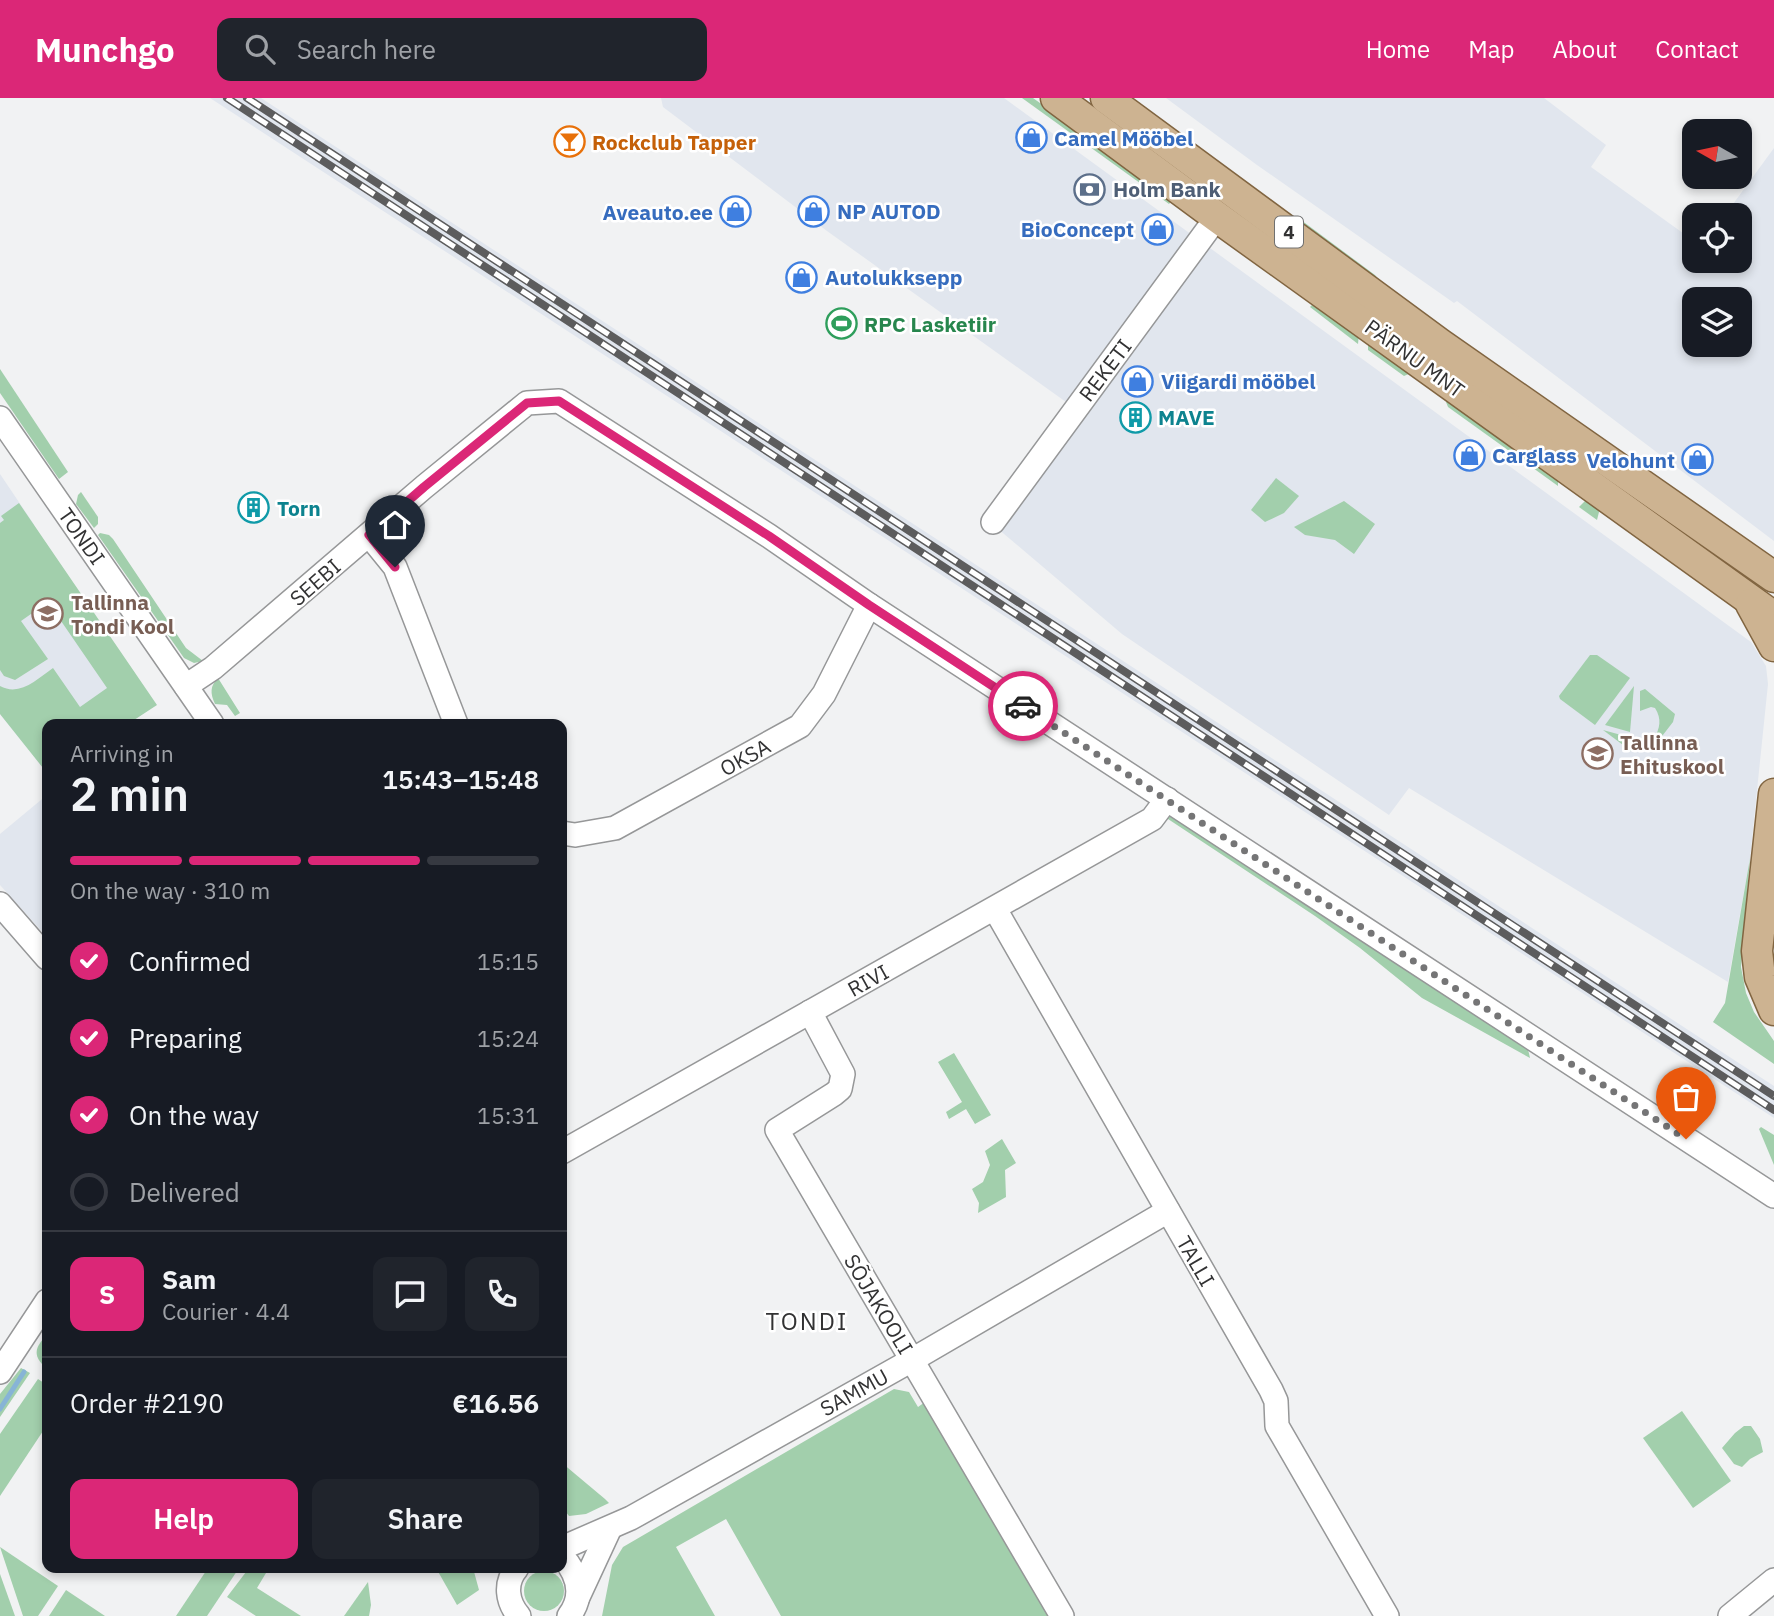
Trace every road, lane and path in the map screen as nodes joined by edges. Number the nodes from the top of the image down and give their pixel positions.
1 (1056, 98) edge
2 (1106, 98) edge
3 (1217, 217) junction
4 (0, 418) edge
5 (993, 522) dead end
6 (369, 535) junction
7 (1774, 577) edge
8 (1747, 598) junction
9 (869, 605) junction
10 (1774, 617) edge
11 (1774, 646) edge
12 (186, 686) junction
13 (209, 719) edge
14 (454, 719) edge
15 (1774, 794) edge
16 (1167, 799) junction
17 (567, 834) edge
18 (0, 904) edge
19 (995, 909) junction
20 (42, 952) edge
21 (1774, 1010) edge
22 (810, 1012) junction
23 (567, 1149) edge
24 (1774, 1196) edge
25 (1168, 1210) junction
26 (42, 1307) edge
27 (7, 1346) edge
28 (912, 1360) junction
29 (0, 1372) edge
30 (610, 1528) junction
31 (567, 1546) edge
32 (567, 1563) edge
33 (514, 1573) edge
34 (1774, 1580) edge
35 (574, 1607) edge
36 (513, 1613) edge
37 (1062, 1616) edge
38 (1387, 1616) edge
39 (1730, 1616) edge

1 - 3 main road, PÄRNU MNT / 4
2 - 7 main road, PÄRNU MNT / 4
3 - 5 street, REKETI
3 - 8 main road, PÄRNU MNT / 4
4 - 12 street, TONDI
6 - 9 street, SEEBI
6 - 12 street, SEEBI
6 - 14 street
8 - 10 main road, PÄRNU MNT / 4
8 - 11 main road
9 - 16 street, SEEBI
9 - 17 street, OKSA
12 - 13 street, TONDI
15 - 21 main road
16 - 19 street, RIVI
16 - 24 street, SEEBI
18 - 20 street
19 - 22 street, RIVI
19 - 25 street, TALLI
22 - 23 street, RIVI
22 - 28 street, SÕJAKOOLI
25 - 28 street, SAMMU
25 - 38 street, TALLI
26 - 27 street
27 - 29 street
28 - 30 street, SAMMU
28 - 37 street, SÕJAKOOLI
30 - 31 street, SAMMU
30 - 35 street
32 - 35 street
33 - 36 street
34 - 39 street

